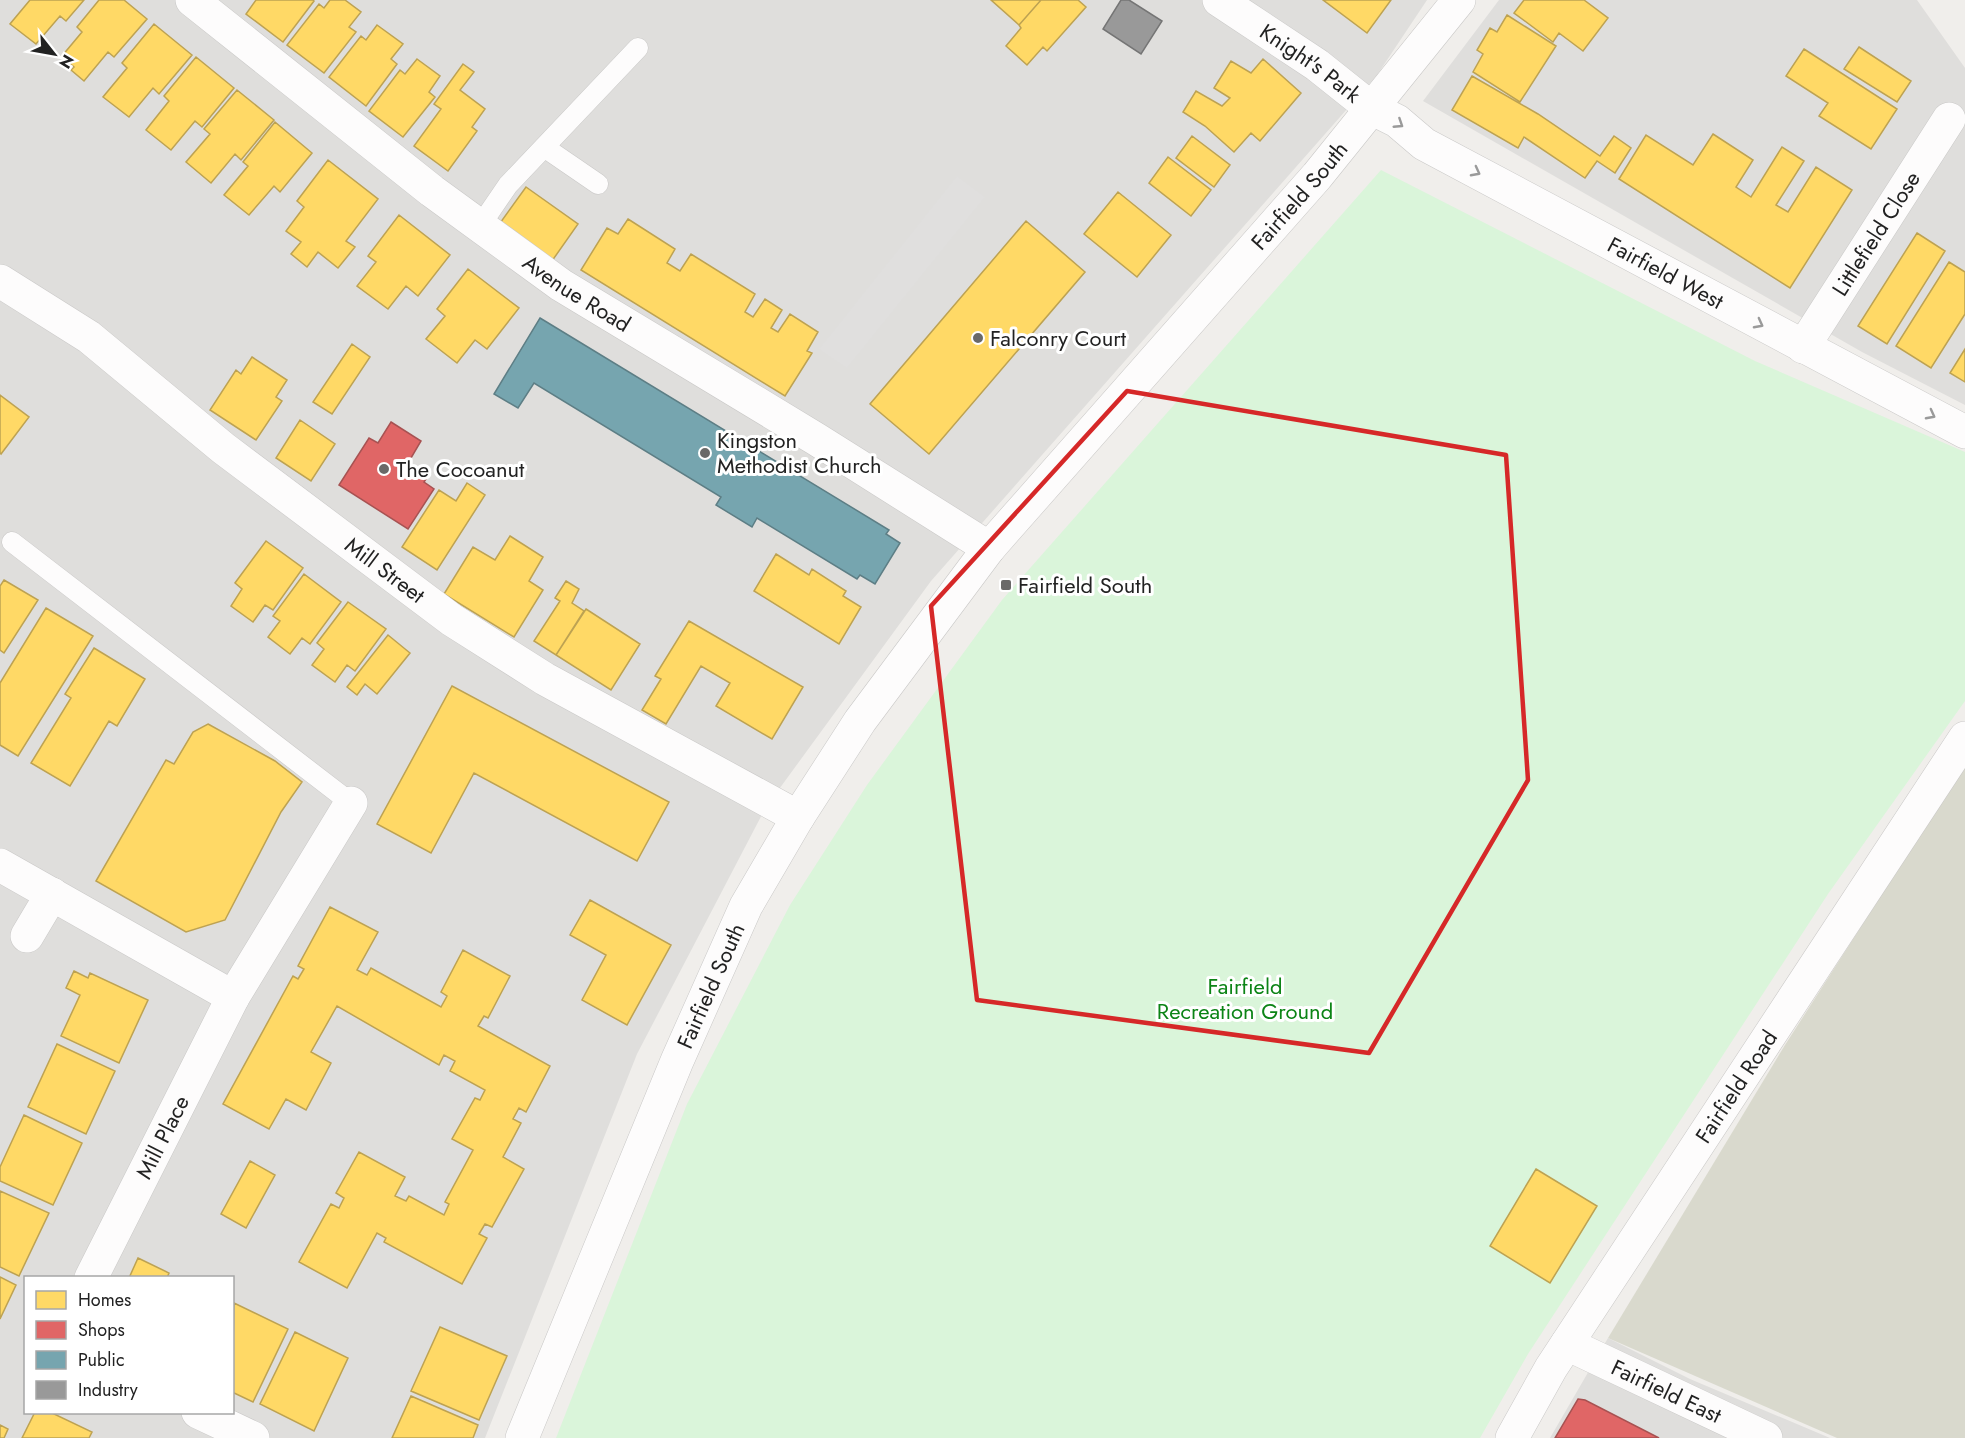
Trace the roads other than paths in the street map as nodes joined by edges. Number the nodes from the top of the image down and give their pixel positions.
1 (192, 0) edge
2 (1219, 0) edge
3 (1459, 0) edge
4 (638, 48) dead end
5 (1371, 108) junction
6 (1949, 119) dead end
7 (544, 147) junction
8 (598, 184) dead end
9 (480, 226) junction
10 (0, 281) edge
11 (1803, 347) junction
12 (1965, 432) edge
13 (12, 542) dead end
14 (989, 548) junction
15 (1965, 738) edge
16 (351, 803) joint
17 (798, 817) junction
18 (0, 865) edge
19 (52, 894) junction
20 (27, 936) dead end
21 (233, 997) junction
22 (92, 1276) edge
23 (1567, 1344) junction
24 (200, 1414) edge
25 (253, 1438) edge
26 (522, 1438) edge
27 (1512, 1438) edge
28 (1766, 1438) edge

1 - 9 street, Avenue Road
2 - 5 street, Knight's Park
3 - 5 street, Fairfield South
4 - 7 lane
5 -> 11 street, Fairfield West
5 - 14 street, Fairfield South
6 - 11 street, Littlefield Close
7 - 8 lane
7 - 9 lane
9 - 14 street, Avenue Road
10 - 17 street, Mill Street
11 -> 12 street, Fairfield West
13 - 16 lane
14 - 17 street, Fairfield South
15 - 23 street, Fairfield Road
16 - 21 street, Mill Place
17 - 26 street, Fairfield South
18 - 19 street
19 - 20 street
19 - 21 street
21 - 22 street, Mill Place
23 - 27 street, Fairfield Road
23 - 28 street, Fairfield East
24 - 25 street

